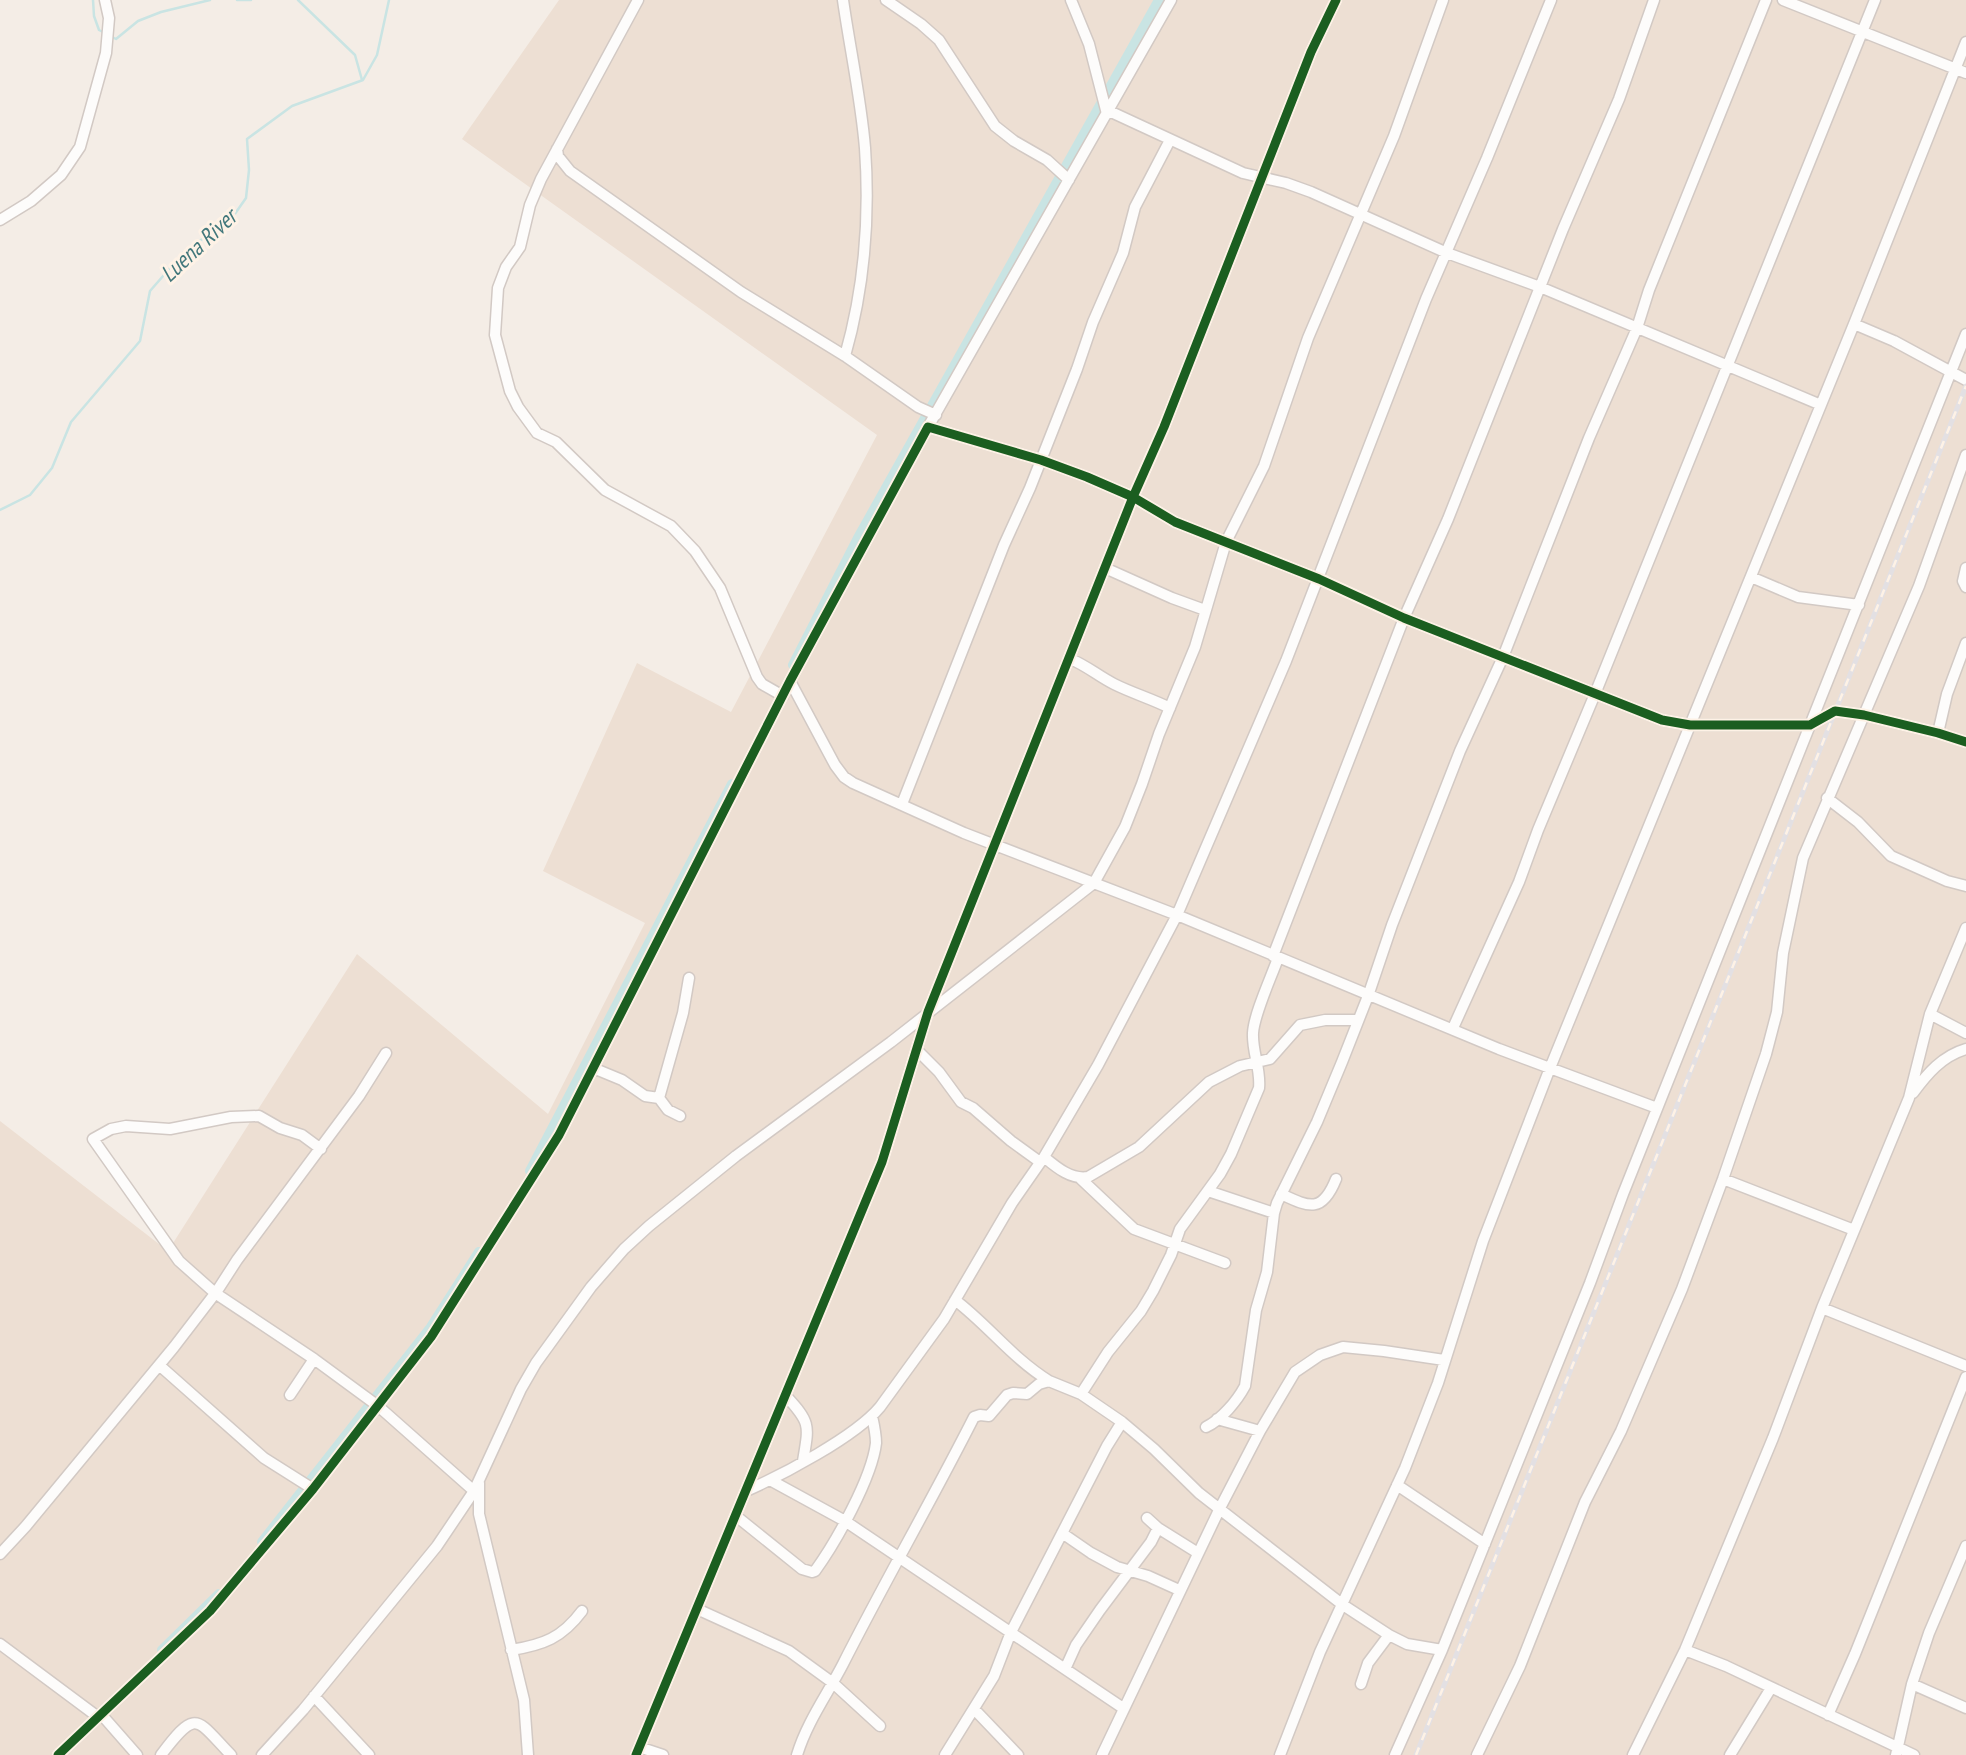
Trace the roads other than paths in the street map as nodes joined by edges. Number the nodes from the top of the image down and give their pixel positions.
1 (105, 0) edge
2 (638, 0) edge
3 (843, 0) edge
4 (886, 0) edge
5 (1071, 0) edge
6 (1171, 0) edge
7 (1336, 0) edge
8 (1443, 0) edge
9 (1551, 0) edge
10 (1654, 0) edge
11 (1766, 0) edge
12 (1783, 0) edge
13 (1875, 0) edge
14 (1863, 32) junction
15 (1966, 42) edge
16 (1960, 72) edge
17 (1108, 112) junction
18 (1170, 141) junction
19 (557, 149) junction
20 (1262, 178) junction
21 (1069, 180) junction
22 (1362, 214) junction
23 (0, 220) edge
24 (1447, 253) junction
25 (1540, 287) junction
26 (1854, 324) junction
27 (1637, 328) junction
28 (1966, 334) edge
29 (845, 356) junction
30 (1727, 367) junction
31 (1951, 372) junction
32 (1966, 380) edge
33 (1821, 405) junction
34 (936, 415) junction
35 (928, 427) junction
36 (1966, 454) edge
37 (1041, 460) junction
38 (1133, 497) junction
39 (1226, 542) junction
40 (1105, 568) junction
41 (1966, 568) edge
42 (1751, 576) junction
43 (1319, 579) junction
44 (1966, 587) edge
45 (1859, 605) junction
46 (1205, 610) junction
47 (1404, 618) junction
48 (1966, 643) edge
49 (1503, 657) junction
50 (1070, 659) junction
51 (790, 681) junction
52 (1595, 694) junction
53 (783, 696) junction
54 (1170, 708) junction
55 (1864, 715) junction
56 (1690, 725) junction
57 (1810, 725) junction
58 (1938, 733) junction
59 (1966, 742) edge
60 (1827, 798) junction
61 (902, 804) junction
62 (996, 844) junction
63 (1094, 883) junction
64 (1966, 886) edge
65 (1177, 915) junction
66 (1966, 928) edge
67 (1275, 957) junction
68 (689, 978) dead end
69 (1368, 996) junction
70 (928, 1012) junction
71 (1930, 1014) junction
72 (1358, 1020) junction
73 (1453, 1028) junction
74 (1966, 1033) edge
75 (1966, 1049) edge
76 (917, 1050) junction
77 (386, 1053) dead end
78 (1257, 1063) junction
79 (593, 1068) junction
80 (1550, 1068) junction
81 (659, 1098) junction
82 (1909, 1098) junction
83 (1657, 1108) junction
84 (680, 1116) dead end
85 (321, 1149) junction
86 (1042, 1159) junction
87 (1081, 1178) junction
88 (1336, 1179) dead end
89 (1724, 1179) junction
90 (1208, 1191) junction
91 (1281, 1194) junction
92 (1274, 1213) junction
93 (1854, 1230) junction
94 (1174, 1244) junction
95 (1225, 1263) dead end
96 (215, 1293) junction
97 (955, 1300) junction
98 (1822, 1308) junction
99 (314, 1359) junction
100 (1444, 1360) junction
101 (159, 1365) junction
102 (1966, 1366) edge
103 (1966, 1377) edge
104 (1049, 1381) junction
105 (1082, 1394) junction
106 (290, 1395) dead end
107 (786, 1395) junction
108 (378, 1406) junction
109 (872, 1416) junction
110 (1217, 1419) junction
111 (1122, 1422) junction
112 (1206, 1427) dead end
113 (1260, 1431) junction
114 (803, 1461) junction
115 (770, 1480) junction
116 (1397, 1485) junction
117 (476, 1486) junction
118 (313, 1489) junction
119 (746, 1491) junction
120 (1220, 1508) junction
121 (736, 1516) junction
122 (1147, 1518) dead end
123 (845, 1521) junction
124 (1158, 1528) junction
125 (1062, 1533) junction
126 (1485, 1544) junction
127 (1966, 1546) edge
128 (1198, 1553) junction
129 (0, 1554) edge
130 (899, 1558) junction
131 (1129, 1571) junction
132 (1179, 1590) junction
133 (1343, 1605) junction
134 (697, 1609) junction
135 (583, 1611) dead end
136 (1011, 1632) junction
137 (1389, 1635) junction
138 (0, 1644) edge
139 (511, 1650) junction
140 (1442, 1650) junction
141 (1685, 1650) junction
142 (1066, 1667) junction
143 (833, 1683) junction
144 (1360, 1684) dead end
145 (1912, 1684) junction
146 (1771, 1688) junction
147 (314, 1696) junction
148 (1123, 1708) junction
149 (1966, 1708) edge
150 (974, 1709) junction
151 (1828, 1715) junction
152 (100, 1716) junction
153 (880, 1726) dead end
154 (638, 1751) edge
155 (1897, 1752) edge
156 (58, 1755) edge
157 (136, 1755) edge
158 (161, 1755) edge
159 (230, 1755) edge
160 (262, 1755) edge
161 (369, 1755) edge
162 (528, 1755) edge
163 (663, 1755) edge
164 (797, 1755) edge
165 (945, 1755) edge
166 (1018, 1755) edge
167 (1102, 1755) edge
168 (1280, 1755) edge
169 (1395, 1755) edge
170 (1477, 1755) edge
171 (1633, 1755) edge
172 (1730, 1755) edge
173 (1914, 1755) edge

1 - 23 street
2 - 19 street
3 - 29 street
4 - 21 street
5 - 17 street
6 - 17 street
7 - 20 street
8 - 22 street
9 - 24 street
10 - 25 street
11 - 27 street
12 - 14 street
13 - 14 street
14 - 16 street
14 - 30 street
15 - 16 street
16 - 26 street
17 - 18 street
17 - 21 street
18 - 20 street
18 - 37 street
19 - 29 street
19 - 53 street
20 - 22 street
20 - 38 street
21 - 34 street
22 - 24 street
22 - 39 street
24 - 25 street
24 - 43 street
25 - 27 street
25 - 47 street
26 - 31 street
26 - 33 street
27 - 30 street
27 - 49 street
28 - 31 street
29 - 34 street
30 - 33 street
30 - 52 street
31 - 32 street
31 - 45 street
33 - 42 street
34 - 35 street
35 - 37 street
35 - 51 street
36 - 55 street
37 - 38 street
37 - 61 street
38 - 39 street
38 - 40 street
39 - 43 street
39 - 46 street
40 - 46 street
40 - 50 street
41 - 44 street
42 - 45 street
42 - 56 street
43 - 47 street
43 - 65 street
45 - 57 street
46 - 54 street
47 - 49 street
47 - 67 street
48 - 58 street
49 - 52 street
49 - 69 street
50 - 54 street
50 - 62 street
51 - 53 street
51 - 61 street
52 - 56 street
52 - 73 street
53 - 79 street
54 - 63 street
55 - 57 street
55 - 58 street
55 - 60 street
56 - 57 street
56 - 80 street
57 - 83 street
58 - 59 street
60 - 64 street
60 - 89 street
61 - 62 street
62 - 63 street
62 - 70 street
63 - 65 street
63 - 70 street
65 - 67 street
65 - 86 street
66 - 71 street
67 - 69 street
67 - 78 street
68 - 81 street
69 - 72 street
69 - 73 street
70 - 76 street
70 - 117 street
71 - 74 street
71 - 82 street
72 - 78 street
72 - 91 street
73 - 80 street
75 - 82 street
76 - 86 street
76 - 107 street
77 - 85 street
78 - 87 street
78 - 90 street
79 - 81 street
79 - 108 street
80 - 83 street
80 - 100 street
81 - 84 street
82 - 93 street
83 - 126 street
85 - 96 street
85 - 96 street
86 - 87 street
86 - 97 street
87 - 94 street
88 - 91 street
89 - 93 street
89 - 170 street
90 - 92 street
90 - 94 street
91 - 92 street
92 - 110 street
93 - 98 street
94 - 95 street
94 - 105 street
96 - 99 street
96 - 101 street
97 - 104 street
97 - 109 street
98 - 102 street
98 - 141 street
99 - 106 street
99 - 108 street
100 - 113 street
100 - 116 street
101 - 118 street
101 - 129 street
103 - 151 street
104 - 105 street
104 - 130 street
105 - 111 street
107 - 114 street
107 - 119 street
108 - 117 street
108 - 118 street
109 - 114 street
109 - 123 street
110 - 112 street
110 - 113 street
111 - 120 street
111 - 125 street
113 - 120 street
114 - 115 street
115 - 119 street
115 - 123 street
116 - 126 street
116 - 133 street
117 - 139 street
117 - 147 street
118 - 152 street
119 - 121 street
120 - 128 street
120 - 133 street
121 - 123 street
121 - 134 street
122 - 124 street
123 - 130 street
124 - 128 street
124 - 131 street
125 - 131 street
125 - 136 street
126 - 140 street
127 - 145 street
128 - 132 street
130 - 136 street
130 - 143 street
131 - 132 street
131 - 142 street
132 - 148 street
133 - 137 street
133 - 168 street
134 - 143 street
134 - 154 street
135 - 139 street
136 - 142 street
136 - 150 street
137 - 140 street
137 - 144 street
138 - 152 street
139 - 162 street
140 - 169 street
141 - 146 street
141 - 171 street
142 - 148 street
143 - 153 street
143 - 164 street
145 - 149 street
145 - 155 street
146 - 151 street
146 - 172 street
147 - 160 street
147 - 161 street
148 - 167 street
150 - 165 street
150 - 166 street
151 - 155 street
152 - 156 street
152 - 157 street
154 - 163 street
155 - 173 street
158 - 159 street

